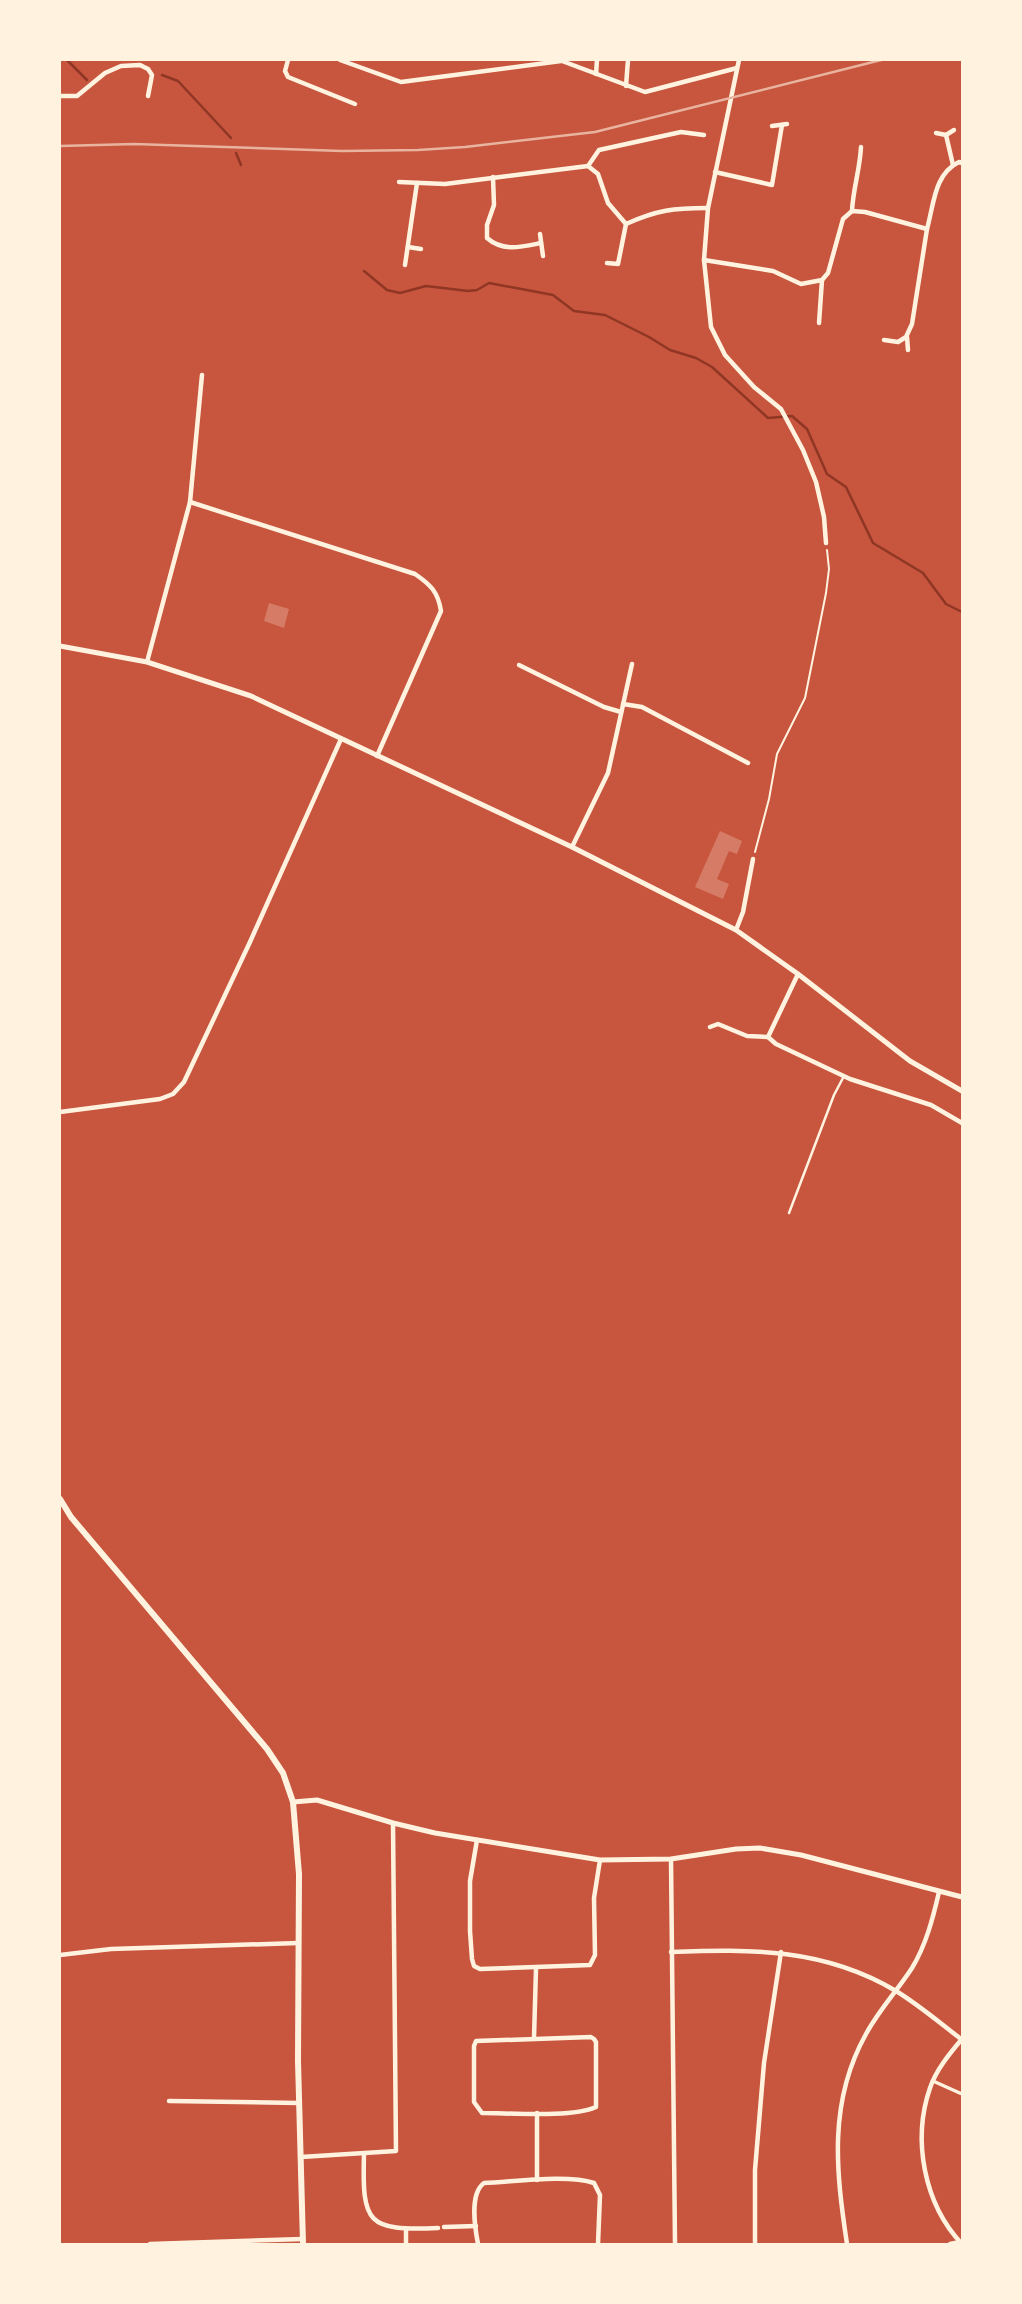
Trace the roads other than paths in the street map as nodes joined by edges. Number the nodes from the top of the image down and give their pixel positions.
1 (288, 60) edge
2 (340, 60) edge
3 (560, 60) edge
4 (597, 60) edge
5 (628, 60) edge
6 (739, 60) edge
7 (737, 68) junction
8 (596, 75) junction
9 (626, 86) junction
10 (60, 96) edge
11 (148, 96) dead end
12 (355, 104) dead end
13 (772, 127) dead end
14 (954, 130) dead end
15 (936, 133) dead end
16 (704, 135) dead end
17 (946, 135) junction
18 (861, 147) dead end
19 (962, 163) edge
20 (953, 165) junction
21 (588, 166) junction
22 (715, 172) junction
23 (493, 177) junction
24 (399, 182) dead end
25 (417, 183) junction
26 (708, 208) junction
27 (852, 211) junction
28 (626, 224) junction
29 (927, 229) junction
30 (540, 234) dead end
31 (541, 243) junction
32 (408, 247) junction
33 (421, 249) dead end
34 (543, 256) dead end
35 (704, 260) junction
36 (607, 263) dead end
37 (405, 265) dead end
38 (822, 280) junction
39 (819, 323) dead end
40 (906, 337) junction
41 (884, 340) dead end
42 (908, 350) dead end
43 (202, 374) dead end
44 (190, 502) junction
45 (827, 543) road end
46 (60, 646) edge
47 (147, 662) junction
48 (632, 664) dead end
49 (519, 665) dead end
50 (623, 704) junction
51 (621, 712) junction
52 (341, 739) junction
53 (377, 756) junction
54 (748, 763) dead end
55 (572, 847) junction
56 (754, 859) road end
57 (736, 930) junction
58 (798, 974) junction
59 (709, 1027) dead end
60 (768, 1037) junction
61 (844, 1076) junction
62 (962, 1091) edge
63 (60, 1112) edge
64 (962, 1123) edge
65 (789, 1213) dead end
66 (60, 1499) edge
67 (293, 1802) junction
68 (393, 1823) junction
69 (477, 1840) junction
70 (671, 1859) junction
71 (600, 1860) junction
72 (939, 1892) junction
73 (962, 1897) edge
74 (298, 1943) junction
75 (671, 1952) junction
76 (781, 1952) junction
77 (60, 1955) edge
78 (536, 1969) junction
79 (896, 1991) junction
80 (534, 2038) junction
81 (962, 2039) edge
82 (933, 2081) junction
83 (962, 2094) edge
84 (169, 2101) dead end
85 (298, 2103) junction
86 (537, 2113) junction
87 (364, 2154) junction
88 (301, 2157) junction
89 (537, 2180) junction
90 (476, 2226) junction
91 (406, 2229) junction
92 (303, 2242) edge
93 (961, 2243) edge
94 (150, 2245) edge
95 (406, 2245) edge
96 (478, 2245) edge
97 (598, 2245) edge
98 (675, 2245) edge
99 (755, 2245) edge
100 (847, 2245) edge
101 (950, 2245) edge

1 - 12 street
2 - 3 street
3 - 8 street
4 - 8 street
5 - 9 street
6 - 7 street
7 - 9 street
7 - 22 street
8 - 9 street
10 - 11 street
13 - 22 street
14 - 17 street
15 - 17 street
16 - 21 street
17 - 20 street
18 - 27 street
19 - 20 street
20 - 29 street
21 - 23 street
21 - 28 street
22 - 26 street
23 - 25 street
23 - 31 street
24 - 25 street
25 - 32 street
26 - 28 street
26 - 35 street
27 - 29 street
27 - 38 street
28 - 36 street
29 - 40 street
30 - 31 street
31 - 34 street
32 - 33 street
32 - 37 street
35 - 38 street
35 - 45 street
38 - 39 street
40 - 41 street
40 - 42 street
43 - 44 street
44 - 47 street
44 - 53 street
46 - 47 street
47 - 52 street
48 - 50 street
49 - 51 street
50 - 51 street
50 - 54 street
51 - 55 street
52 - 53 street
52 - 63 street
53 - 55 street
55 - 57 street
56 - 57 street
57 - 58 street
58 - 60 street
58 - 62 street
59 - 60 street
60 - 61 street
61 - 64 street
61 - 65 lane
66 - 67 main road
67 - 68 street
67 - 74 main road
68 - 69 street
68 - 87 street
69 - 71 street
69 - 78 street
70 - 71 street
70 - 72 street
70 - 75 street
71 - 78 street
72 - 73 street
72 - 79 street
74 - 77 street
74 - 85 main road
75 - 76 street
75 - 98 street
76 - 79 street
76 - 99 street
78 - 80 street
79 - 81 street
79 - 100 street
80 - 86 street
80 - 86 street
81 - 82 street
82 - 83 street
82 - 93 street
84 - 85 street
85 - 88 main road
86 - 89 street
87 - 88 street
87 - 91 street
88 - 92 main road
89 - 90 street
89 - 97 street
90 - 91 street
90 - 96 street
91 - 95 street
92 - 94 street
93 - 101 street

